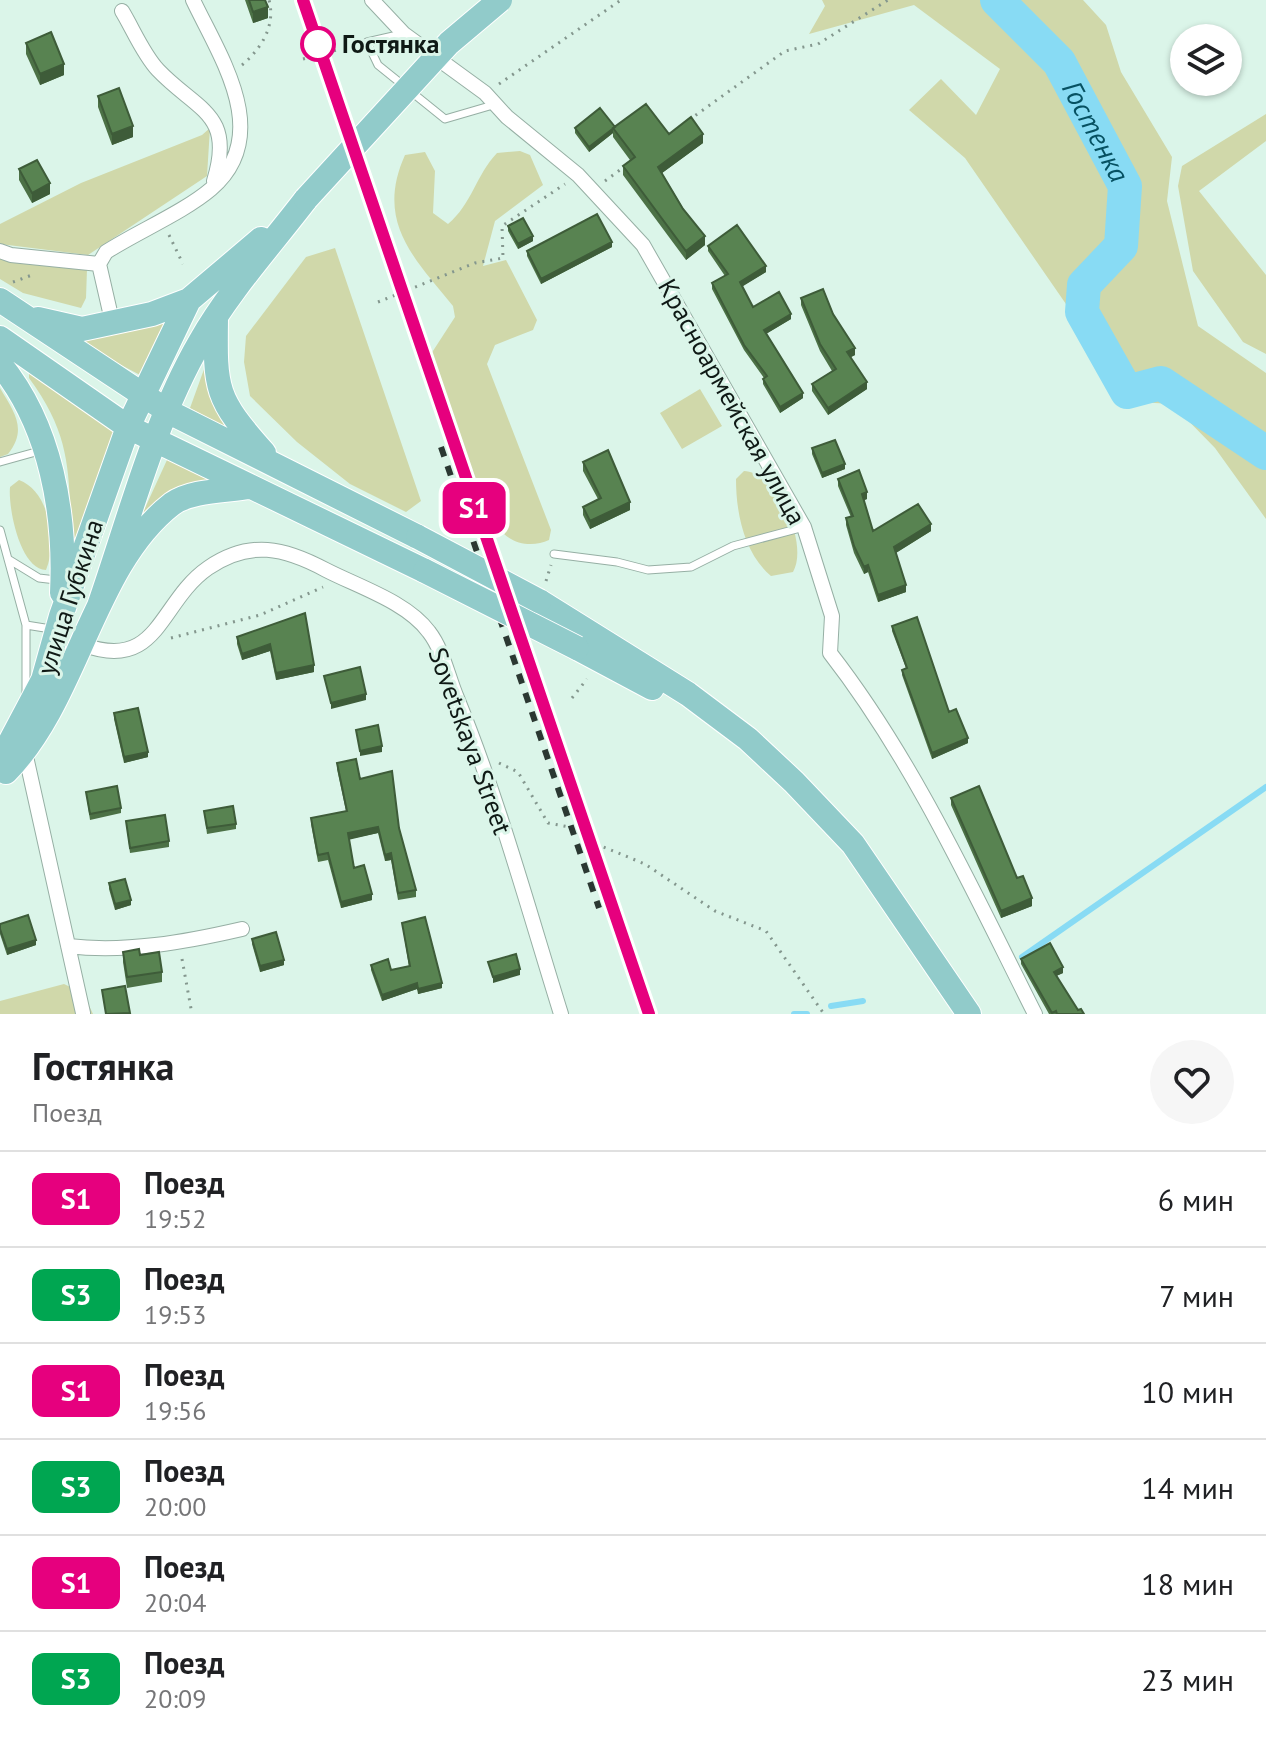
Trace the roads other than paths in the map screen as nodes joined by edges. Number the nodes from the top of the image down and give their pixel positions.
1 (193, 0) edge
2 (372, 0) edge
3 (500, 0) edge
4 (122, 11) dead end
5 (404, 34) junction
6 (489, 99) junction
7 (211, 189) junction
8 (306, 199) junction
9 (0, 251) edge
10 (99, 264) junction
11 (0, 300) edge
12 (189, 300) junction
13 (23, 316) junction
14 (216, 317) junction
15 (113, 325) junction
16 (0, 338) edge
17 (0, 364) edge
18 (141, 396) junction
19 (169, 412) junction
20 (128, 427) junction
21 (156, 441) junction
22 (45, 450) junction
23 (271, 461) junction
24 (0, 462) edge
25 (249, 487) junction
26 (804, 527) junction
27 (0, 530) edge
28 (554, 554) road end
29 (8, 559) junction
30 (80, 562) junction
31 (63, 580) junction
32 (99, 606) junction
33 (59, 623) junction
34 (26, 625) junction
35 (84, 645) junction
36 (26, 717) junction
37 (8, 751) edge
38 (0, 778) edge
39 (906, 921) junction
40 (242, 929) dead end
41 (68, 946) junction
42 (83, 1013) edge
43 (561, 1014) edge
44 (969, 1014) edge
45 (1035, 1014) edge

1 - 7 street
2 - 5 street, Красноармейская улица
3 - 8 main road, bridge
4 - 7 street
5 - 6 street, Красноармейская улица
5 - 6 lane
6 - 26 street, Красноармейская улица
7 - 10 street
8 - 12 main road
8 - 14 main road, улица Губкина
9 - 10 street
10 - 15 street
11 - 13 main road
12 - 15 main road
12 - 18 main road, улица Губкина
13 - 15 main road
13 - 18 main road
14 - 19 main road, улица Губкина
14 - 23 main road
16 - 20 main road
17 - 22 main road
18 - 19 main road
18 - 20 main road, улица Губкина
19 - 21 main road, улица Губкина
19 - 23 main road
20 - 21 main road
20 - 30 main road, улица Губкина
21 - 25 main road
21 - 32 main road, улица Губкина
22 - 24 lane
22 - 31 main road
23 - 39 main road, bridge
25 - 32 main road
25 - 39 main road, bridge
26 - 28 lane
26 - 45 street, Красноармейская улица
27 - 29 lane
29 - 31 lane
29 - 34 lane
30 - 31 lane
30 - 33 main road, улица Губкина
31 - 33 main road
32 - 35 main road, улица Губкина
33 - 34 lane
33 - 36 main road, улица Губкина
34 - 36 lane
35 - 37 main road, улица Губкина
35 - 43 street, Sovetskaya Street
36 - 37 main road, улица Губкина
37 - 38 main road, улица Губкина
37 - 41 street
39 - 44 main road
40 - 41 street
41 - 42 street

